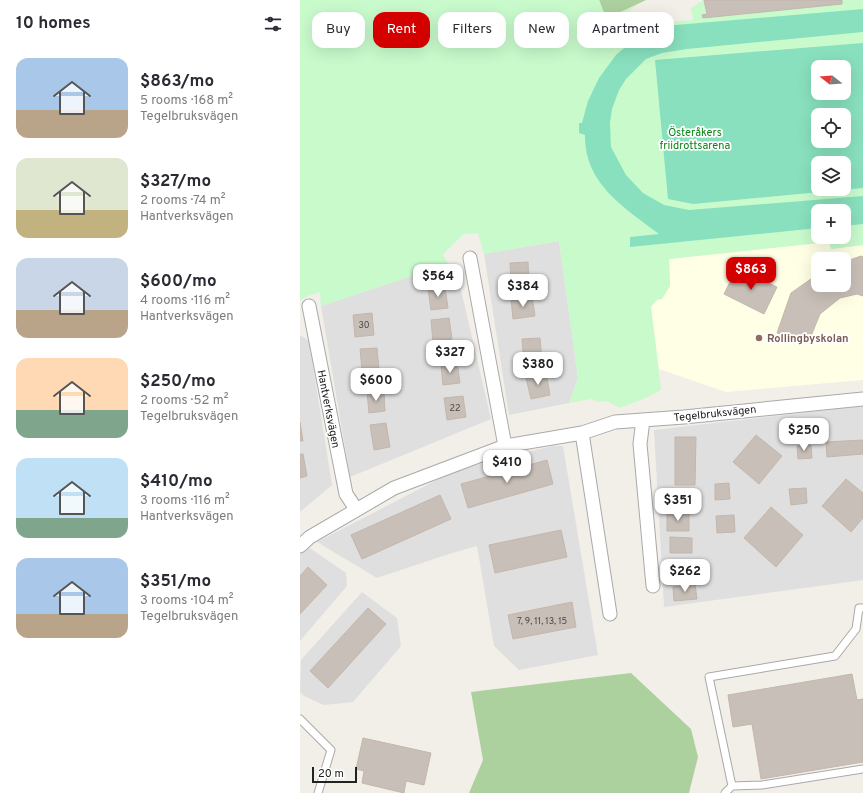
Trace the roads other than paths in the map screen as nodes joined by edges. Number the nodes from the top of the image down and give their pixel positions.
1 (470, 258) dead end
2 (309, 306) dead end
3 (863, 398) edge
4 (643, 420) junction
5 (582, 433) junction
6 (504, 446) junction
7 (356, 509) junction
8 (300, 546) edge
9 (653, 586) dead end
10 (863, 608) edge
11 (610, 614) dead end
12 (300, 719) edge
13 (863, 769) edge
14 (732, 786) junction
15 (318, 793) edge
16 (725, 793) edge

1 - 6 street
2 - 7 street, Hantverksvägen
3 - 4 street, Tegelbruksvägen
4 - 5 street, Tegelbruksvägen
4 - 9 street
5 - 6 street
5 - 11 street
6 - 7 street
7 - 8 street
10 - 14 lane
12 - 15 lane
13 - 14 lane
14 - 16 lane

